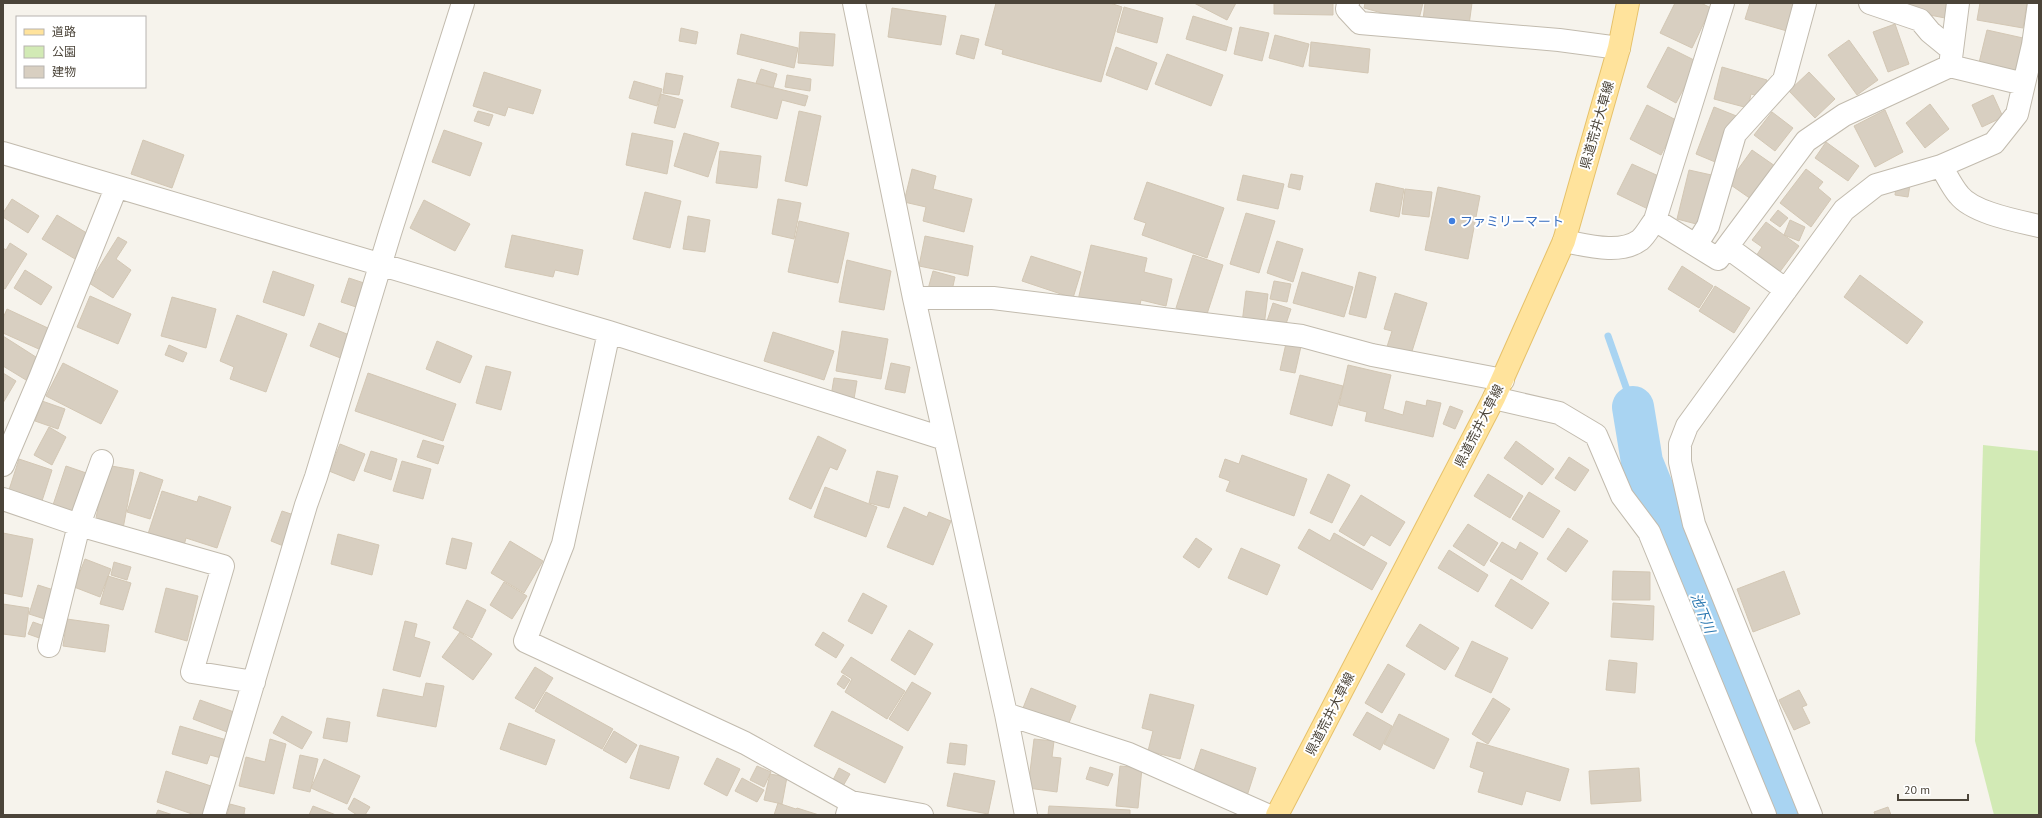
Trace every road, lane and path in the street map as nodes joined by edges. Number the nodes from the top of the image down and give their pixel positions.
1 (463, 3) edge
2 (854, 3) edge
3 (1348, 3) edge
4 (1723, 3) edge
5 (1805, 3) edge
6 (1958, 3) edge
7 (2039, 3) edge
8 (1879, 5) edge
9 (1626, 7) edge
10 (1619, 48) junction
11 (1951, 58) junction
12 (2024, 84) junction
13 (3, 153) edge
14 (1941, 166) junction
15 (116, 188) junction
16 (1655, 220) junction
17 (2039, 226) edge
18 (1564, 241) junction
19 (1696, 245) junction
20 (1727, 247) junction
21 (381, 266) junction
22 (1786, 290) junction
23 (914, 298) junction
24 (609, 332) junction
25 (1499, 389) junction
26 (945, 439) junction
27 (102, 460) dead end
28 (3, 465) edge
29 (3, 499) edge
30 (79, 525) junction
31 (49, 646) dead end
32 (254, 682) junction
33 (1006, 714) junction
34 (849, 808) edge
35 (214, 815) edge
36 (922, 815) edge
37 (1026, 815) edge
38 (1266, 815) edge
39 (1277, 815) edge
40 (1764, 815) edge
41 (1811, 815) edge

1 - 21 street
2 - 23 street
3 - 10 street
4 - 16 street
5 - 19 street
6 - 11 street
7 - 12 street
8 - 11 street
9 - 10 main road, 県道荒井大草線
10 - 18 main road, 県道荒井大草線
11 - 12 street
11 - 20 street
12 - 14 street
13 - 15 street
14 - 17 street
14 - 22 street
15 - 21 street
15 - 28 street
16 - 18 street
16 - 19 street
18 - 25 main road, 県道荒井大草線
19 - 20 street
20 - 22 street
21 - 24 street
21 - 32 street
22 - 41 street
23 - 25 street
23 - 26 street
24 - 26 street
24 - 34 street
25 - 39 main road, 県道荒井大草線
25 - 40 street
26 - 33 street
27 - 30 street
29 - 30 street
30 - 31 street
30 - 32 street
32 - 35 street
33 - 37 street
33 - 38 street
34 - 36 street

